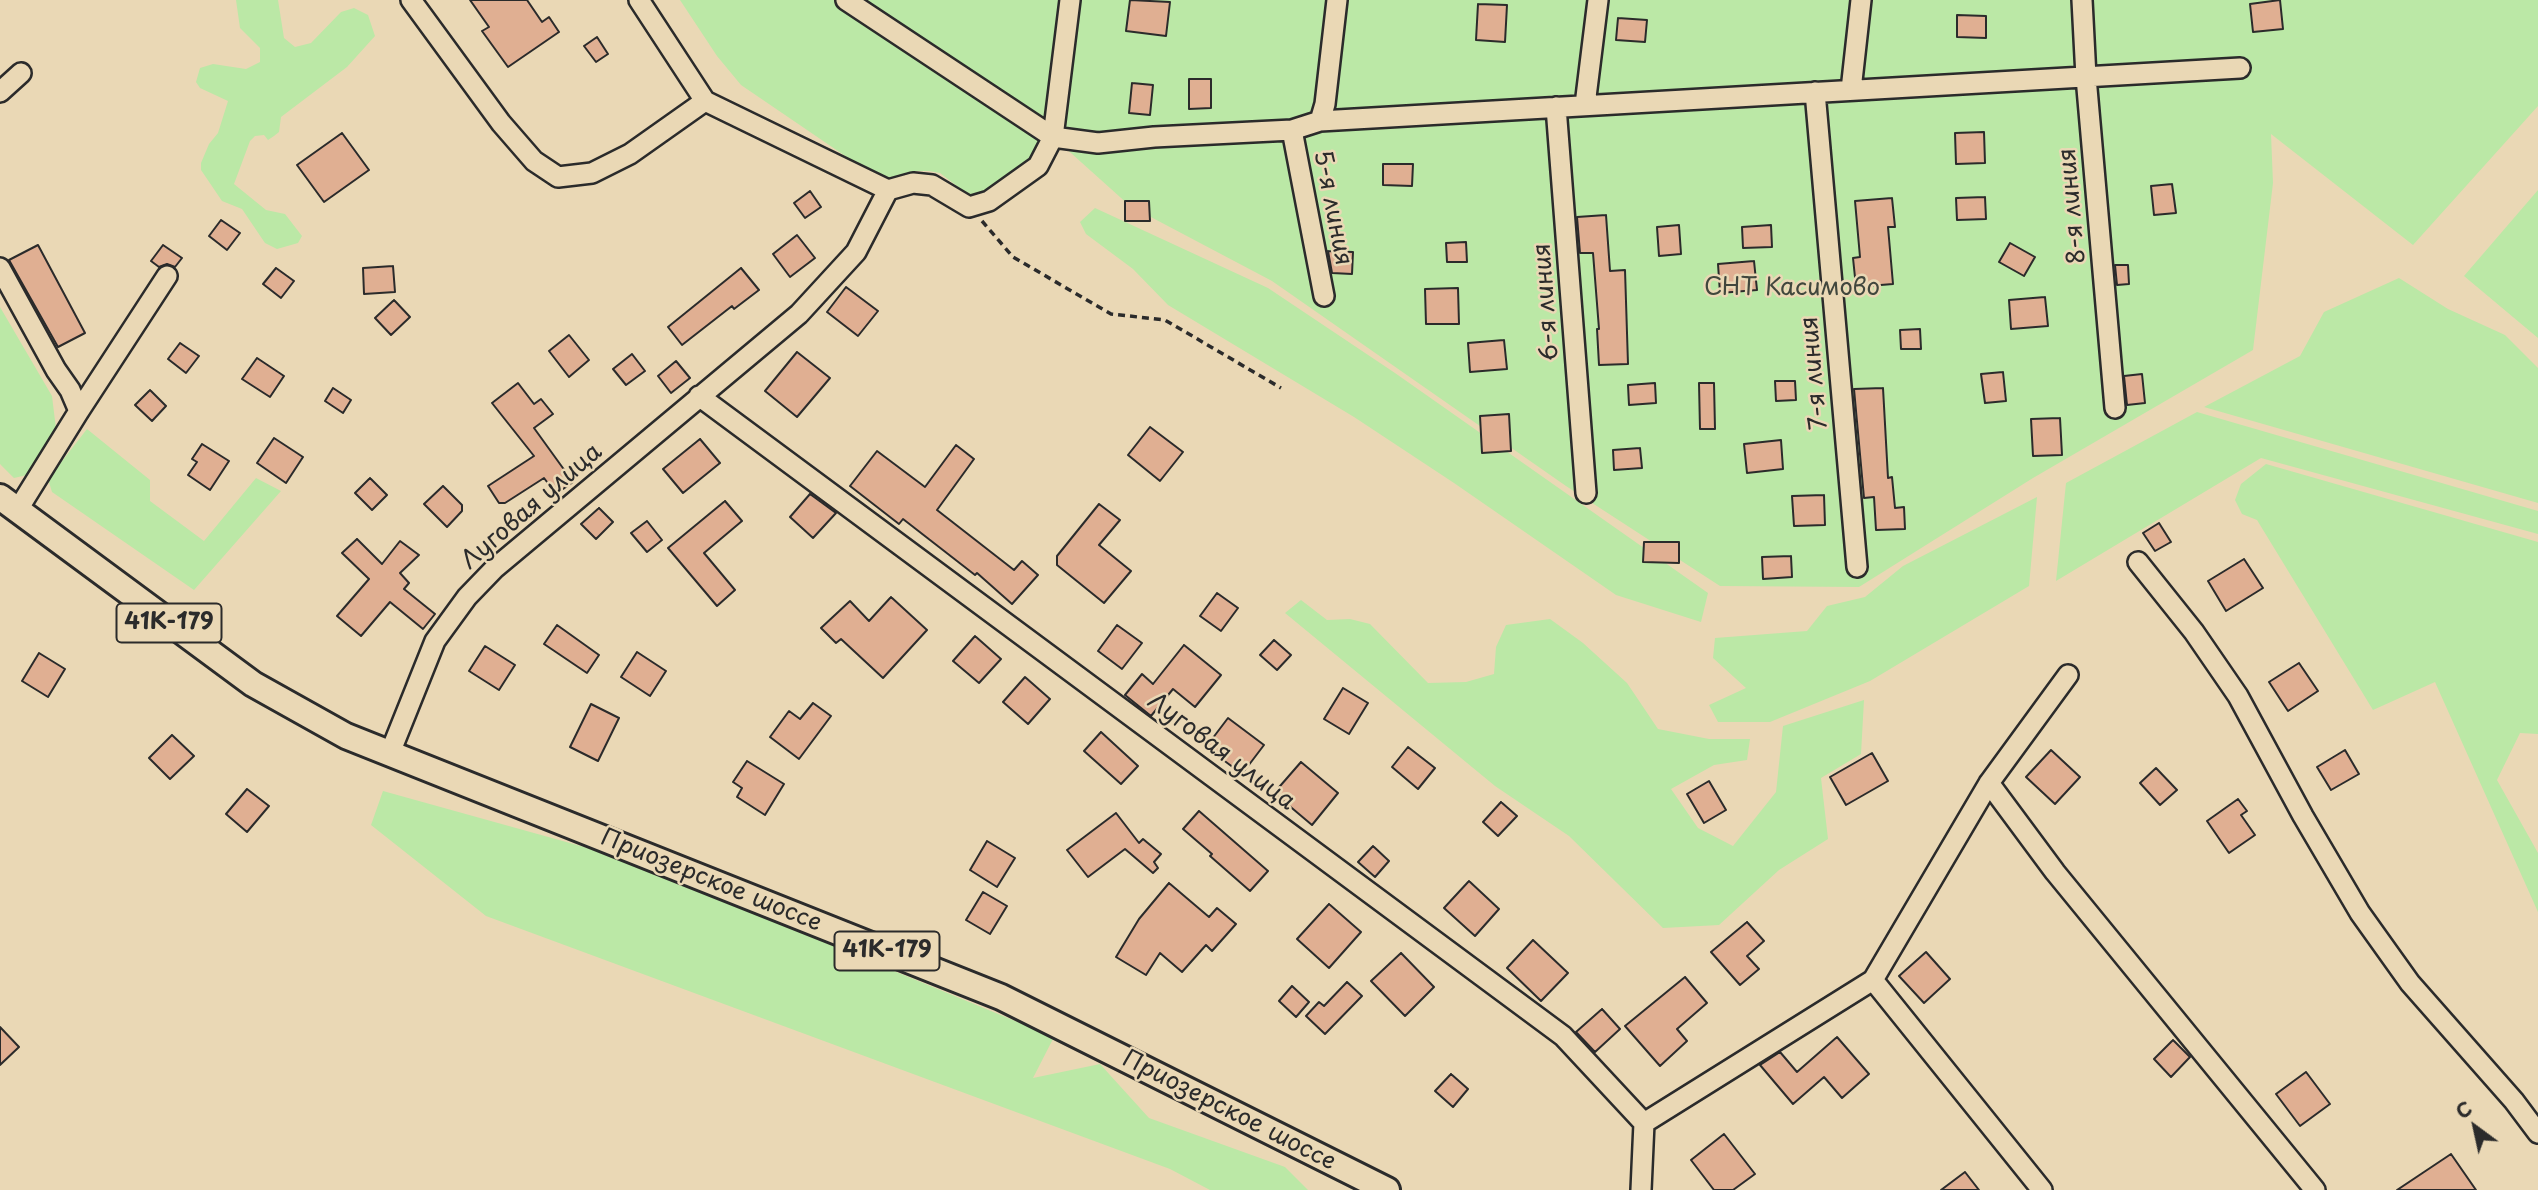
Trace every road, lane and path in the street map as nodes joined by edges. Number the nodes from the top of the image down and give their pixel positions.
1 (411, 0) edge
2 (639, 0) edge
3 (846, 0) edge
4 (1070, 0) edge
5 (1337, 0) edge
6 (1598, 0) edge
7 (1861, 0) edge
8 (2082, 0) edge
9 (2240, 68) dead end
10 (21, 73) dead end
11 (2086, 76) junction
12 (1851, 90) junction
13 (0, 92) edge
14 (1815, 92) junction
15 (705, 101) junction
16 (1585, 105) junction
17 (1556, 107) junction
18 (1320, 121) junction
19 (1292, 130) junction
20 (1053, 136) junction
21 (888, 191) junction
22 (969, 207) junction
23 (0, 268) edge
24 (167, 276) dead end
25 (1324, 296) dead end
26 (1281, 388) dead end
27 (699, 396) junction
28 (2115, 408) dead end
29 (79, 411) junction
30 (1586, 493) dead end
31 (9, 504) edge
32 (2138, 562) dead end
33 (1857, 567) dead end
34 (2068, 675) dead end
35 (380, 750) junction
36 (1989, 783) junction
37 (1873, 980) junction
38 (1644, 1123) junction
39 (2538, 1133) edge
40 (1387, 1190) edge
41 (1641, 1190) edge
42 (2042, 1190) edge
43 (2315, 1190) edge

1 - 15 street
2 - 15 street
3 - 20 street
4 - 20 street
5 - 18 street, 5-я линия
6 - 16 street
7 - 12 street
8 - 11 street, 8-я линия
9 - 11 street
10 - 13 street
11 - 12 street
11 - 28 street, 8-я линия
12 - 14 street
14 - 16 street
14 - 33 street, 7-я линия
15 - 21 street
16 - 17 street
17 - 18 street
17 - 30 street, 6-я линия
18 - 19 street
19 - 20 street
19 - 25 street, 5-я линия
20 - 22 street
21 - 22 street
21 - 27 street, Луговая улица
22 - 26 path
23 - 29 street
24 - 29 street
27 - 35 street, Луговая улица
27 - 38 street, Луговая улица
29 - 31 street
31 - 35 main road, Приозерское шоссе / 41К-179
32 - 39 street
34 - 36 street
35 - 40 main road, Приозерское шоссе / 41К-179
36 - 37 street
36 - 43 street
37 - 38 street
37 - 42 street
38 - 41 street

